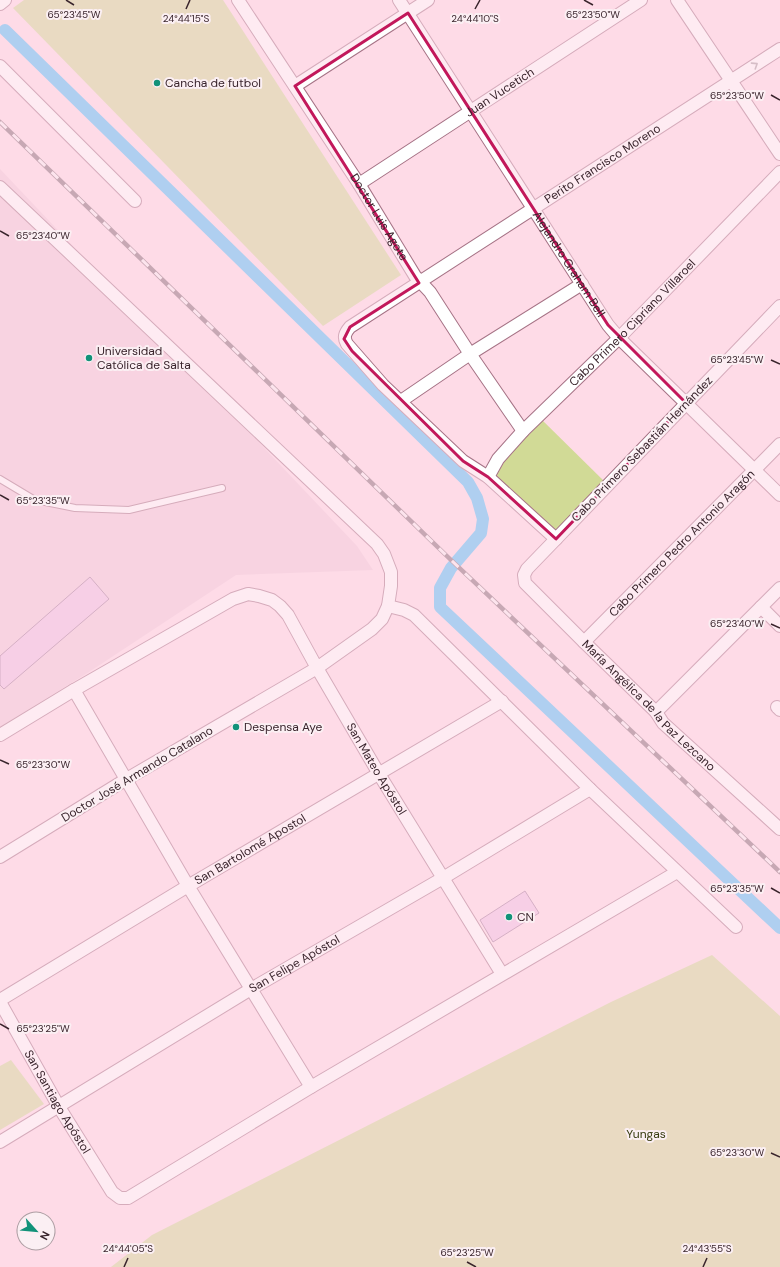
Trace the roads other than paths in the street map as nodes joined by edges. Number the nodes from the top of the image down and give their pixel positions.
1 (5, 0) edge
2 (238, 0) edge
3 (399, 0) edge
4 (428, 0) edge
5 (641, 0) edge
6 (677, 0) edge
7 (0, 4) edge
8 (408, 14) junction
9 (780, 49) edge
10 (0, 66) edge
11 (730, 81) junction
12 (295, 86) junction
13 (471, 111) junction
14 (780, 154) edge
15 (780, 172) edge
16 (359, 184) junction
17 (0, 187) edge
18 (135, 201) dead end
19 (534, 209) junction
20 (420, 282) junction
21 (582, 284) junction
22 (780, 306) edge
23 (619, 338) junction
24 (470, 354) junction
25 (401, 401) junction
26 (686, 403) junction
27 (523, 431) junction
28 (780, 444) edge
29 (754, 470) junction
30 (488, 477) junction
31 (0, 479) edge
32 (222, 488) dead end
33 (780, 494) edge
34 (556, 539) junction
35 (524, 575) joint
36 (780, 588) edge
37 (388, 606) junction
38 (761, 607) junction
39 (780, 626) edge
40 (584, 642) junction
41 (317, 668) junction
42 (74, 690) junction
43 (502, 701) junction
44 (656, 712) junction
45 (0, 735) edge
46 (379, 774) junction
47 (126, 780) junction
48 (590, 789) junction
49 (780, 829) edge
50 (0, 857) edge
51 (677, 872) junction
52 (443, 878) junction
53 (188, 886) junction
54 (736, 927) dead end
55 (502, 974) junction
56 (251, 989) junction
57 (0, 1001) edge
58 (311, 1087) junction
59 (59, 1107) junction
60 (0, 1142) edge

1 - 7 street
2 - 12 street, Doctor Luis Agote
3 - 8 street, Alejandro Graham Bell
4 - 8 street
5 - 13 street, Juan Vucetich
6 - 11 street
8 - 12 street
8 - 13 street, Alejandro Graham Bell
11 -> 9 street, Perito Francisco Moreno
10 - 18 street
11 - 14 street
11 - 19 street, Perito Francisco Moreno
12 - 16 street, Doctor Luis Agote
13 - 16 street, Juan Vucetich
13 - 19 street, Alejandro Graham Bell
15 - 23 street, Cabo Primero Cipriano Villaroel
16 - 20 street, Doctor Luis Agote
17 - 37 street
19 - 20 street, Perito Francisco Moreno
19 - 21 street, Alejandro Graham Bell
20 - 24 street, Doctor Luis Agote
20 - 25 street, Perito Francisco Moreno
21 - 23 street, Alejandro Graham Bell
21 - 24 street
22 - 26 street, Cabo Primero Sebastián Hernández
23 - 26 street, Alejandro Graham Bell
23 - 27 street, Cabo Primero Cipriano Villaroel
24 - 25 street
24 - 27 street, Doctor Luis Agote
25 - 30 street
26 - 29 street, Alejandro Graham Bell
26 - 34 street, Cabo Primero Sebastián Hernández
27 - 30 street, Cabo Primero Cipriano Villaroel
28 - 29 street, Cabo Primero Pedro Antonio Aragón
29 - 33 street, Alejandro Graham Bell
29 - 40 street, Cabo Primero Pedro Antonio Aragón
30 - 34 street
31 - 32 lane
34 - 35 street, Cabo Primero Sebastián Hernández
35 - 40 street, María Angélica de la Paz Lezcano
36 - 38 street
37 - 41 street, Doctor José Armando Catalano
37 - 43 street
38 - 39 street
38 - 44 street
40 - 44 street, María Angélica de la Paz Lezcano
41 - 42 street, San Mateo Apóstol
41 - 46 street, San Mateo Apóstol
41 - 47 street, Doctor José Armando Catalano
42 - 45 street, San Mateo Apóstol
42 - 47 street
43 - 46 street, San Bartolomé Apostol
43 - 48 street
44 - 49 street, María Angélica de la Paz Lezcano
46 - 52 street, San Mateo Apóstol
46 - 53 street, San Bartolomé Apostol
47 - 50 street, Doctor José Armando Catalano
47 - 53 street
48 - 51 street
48 - 52 street, San Felipe Apóstol
51 - 54 street
51 - 55 street
52 - 55 street, San Mateo Apóstol
52 - 56 street, San Felipe Apóstol
53 - 56 street
53 - 57 street, San Bartolomé Apostol
55 - 58 street
56 - 58 street
56 - 59 street, San Felipe Apóstol
57 - 59 street, San Santiago Apóstol
58 - 59 street, San Santiago Apóstol
59 - 60 street, San Felipe Apóstol

